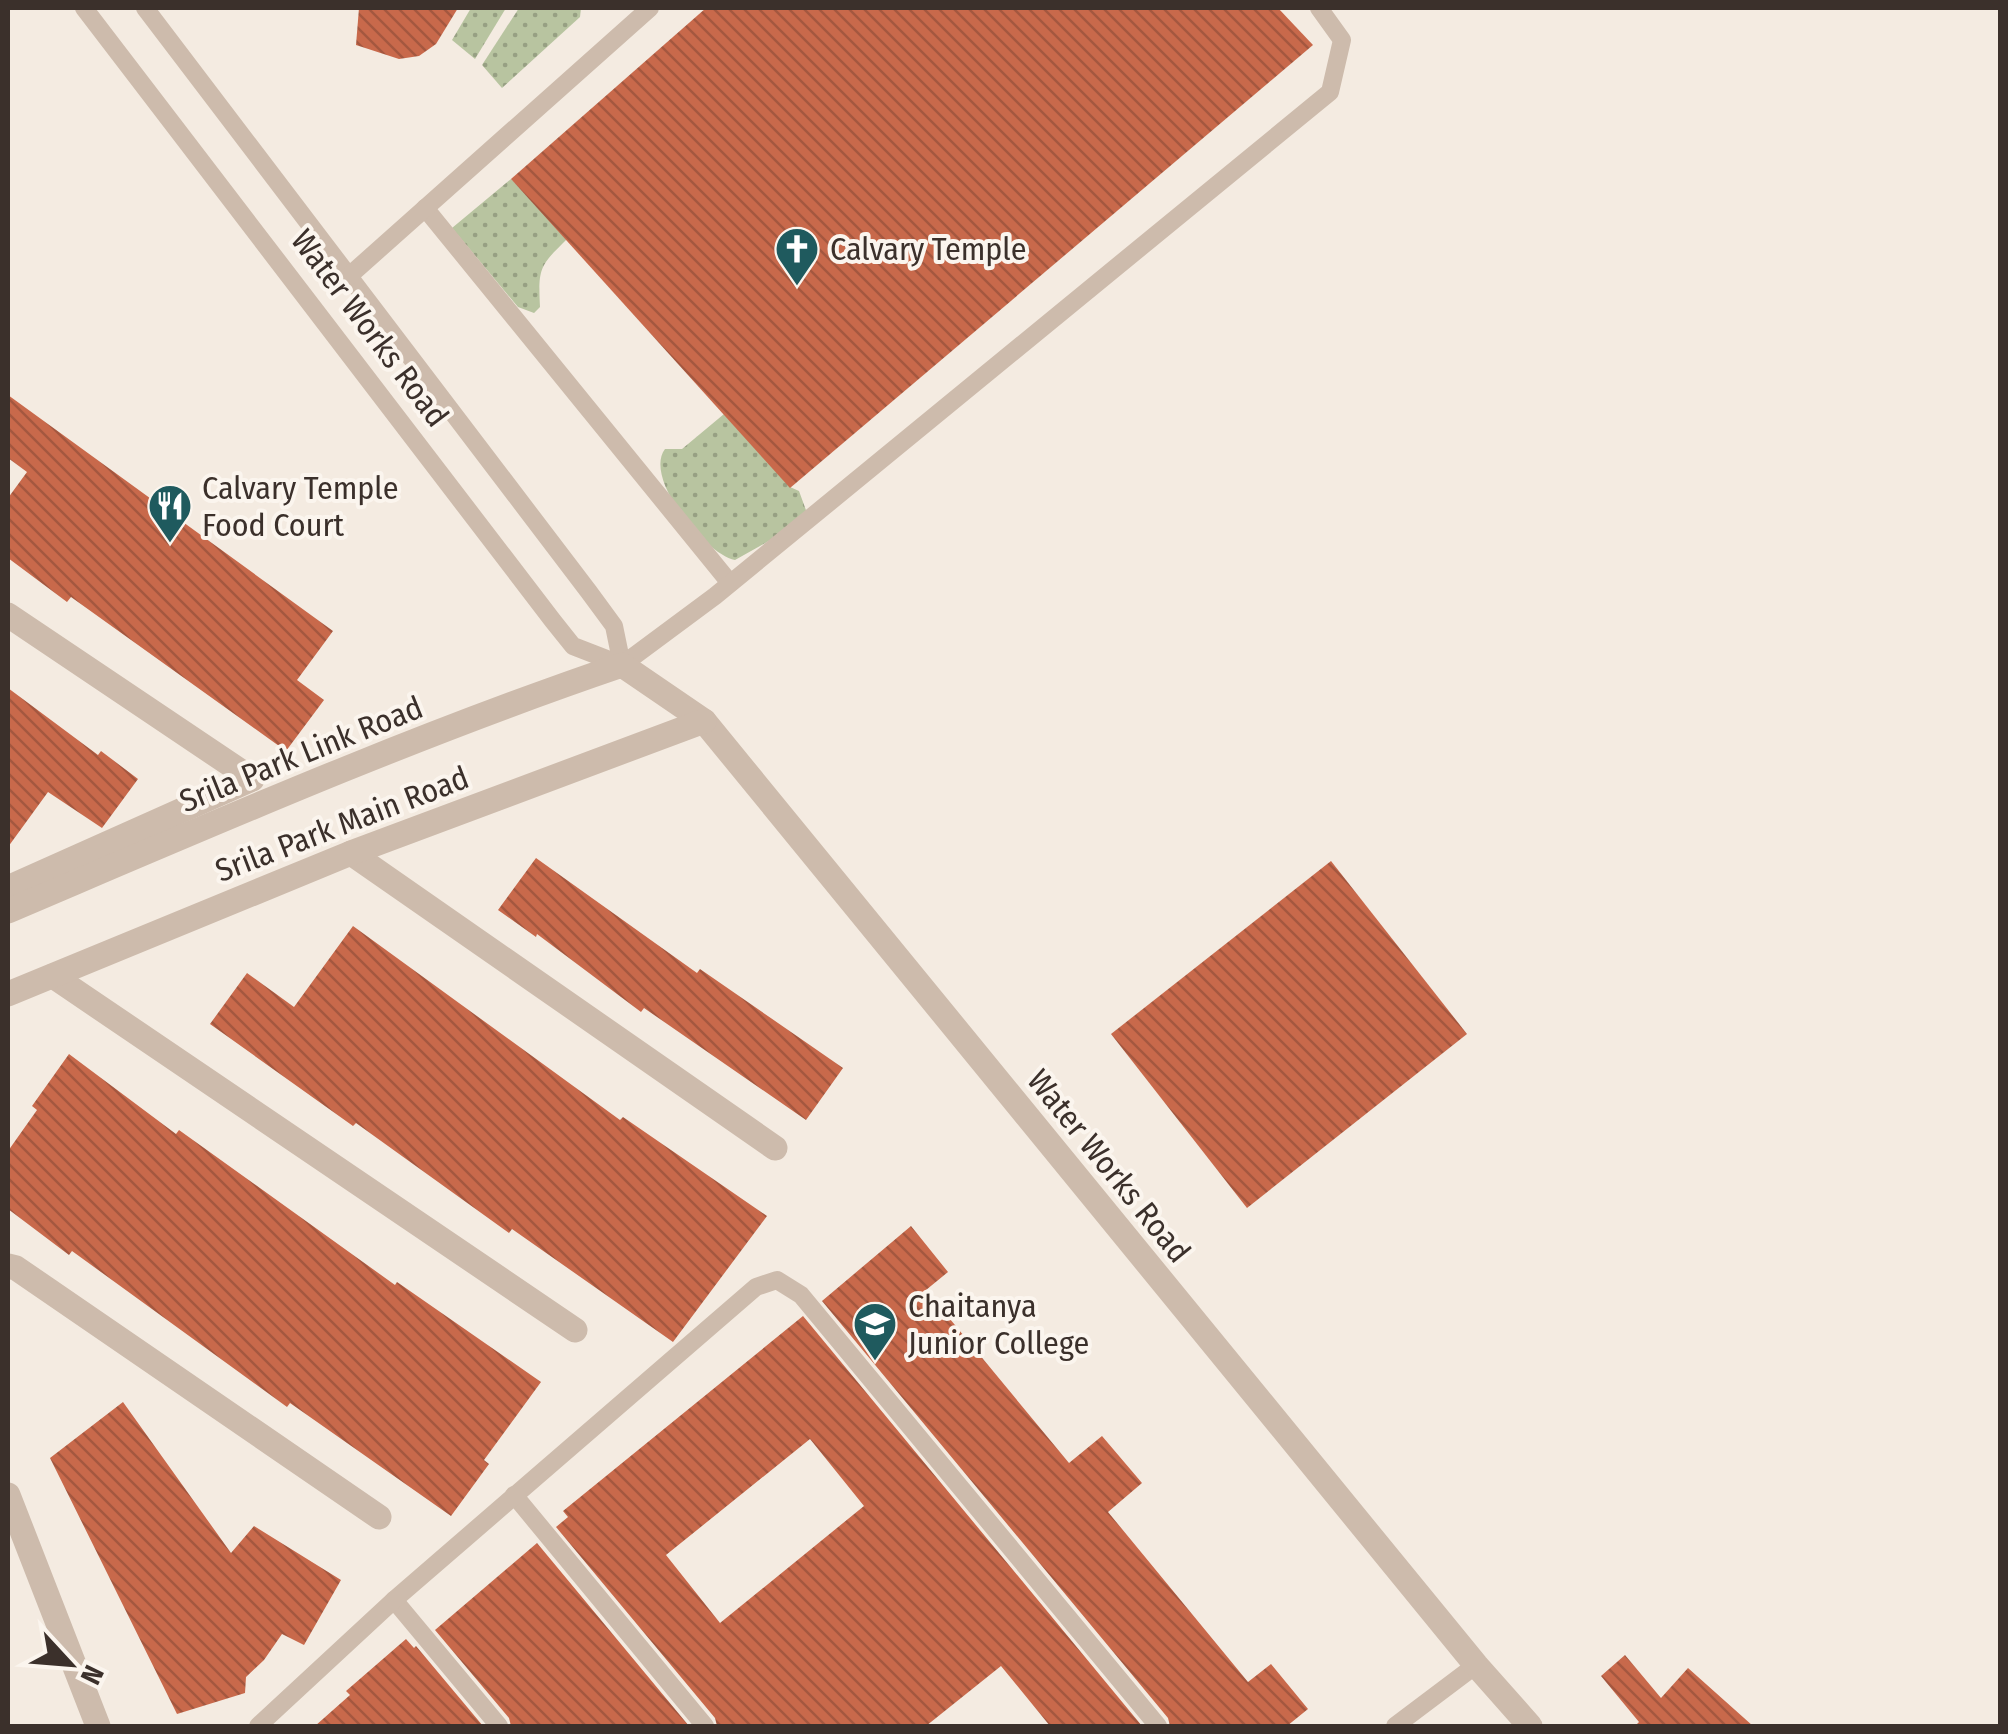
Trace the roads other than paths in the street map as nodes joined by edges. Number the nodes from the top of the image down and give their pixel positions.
1 (84, 8) edge
2 (145, 8) edge
3 (650, 8) edge
4 (1318, 8) edge
5 (424, 208) junction
6 (349, 276) junction
7 (730, 583) junction
8 (8, 615) edge
9 (622, 664) junction
10 (704, 721) junction
11 (351, 852) junction
12 (8, 888) edge
13 (8, 910) edge
14 (52, 976) junction
15 (8, 994) edge
16 (774, 1148) dead end
17 (8, 1266) edge
18 (576, 1330) dead end
19 (8, 1494) edge
20 (514, 1495) junction
21 (380, 1518) dead end
22 (394, 1600) junction
23 (1476, 1666) junction
24 (98, 1726) edge
25 (258, 1726) edge
26 (499, 1726) edge
27 (705, 1726) edge
28 (1158, 1726) edge
29 (1395, 1726) edge
30 (1530, 1726) edge

1 - 9 lane, Water Works Road
2 - 6 lane, Water Works Road
3 - 5 lane
4 - 7 lane
5 - 6 lane
5 - 7 lane
6 - 9 lane, Water Works Road
7 - 9 lane
8 - 12 street
9 - 10 street, Water Works Road
9 - 13 street, Srila Park Link Road
10 - 11 street, Srila Park Main Road
10 - 23 street, Water Works Road
11 - 14 street, Srila Park Main Road
11 - 16 street
14 - 15 street, Srila Park Main Road
14 - 18 street
17 - 21 street
19 - 24 street
20 - 22 lane
20 - 27 lane
20 - 28 lane
22 - 25 lane
22 - 26 lane
23 - 29 lane
23 - 30 street, Water Works Road

